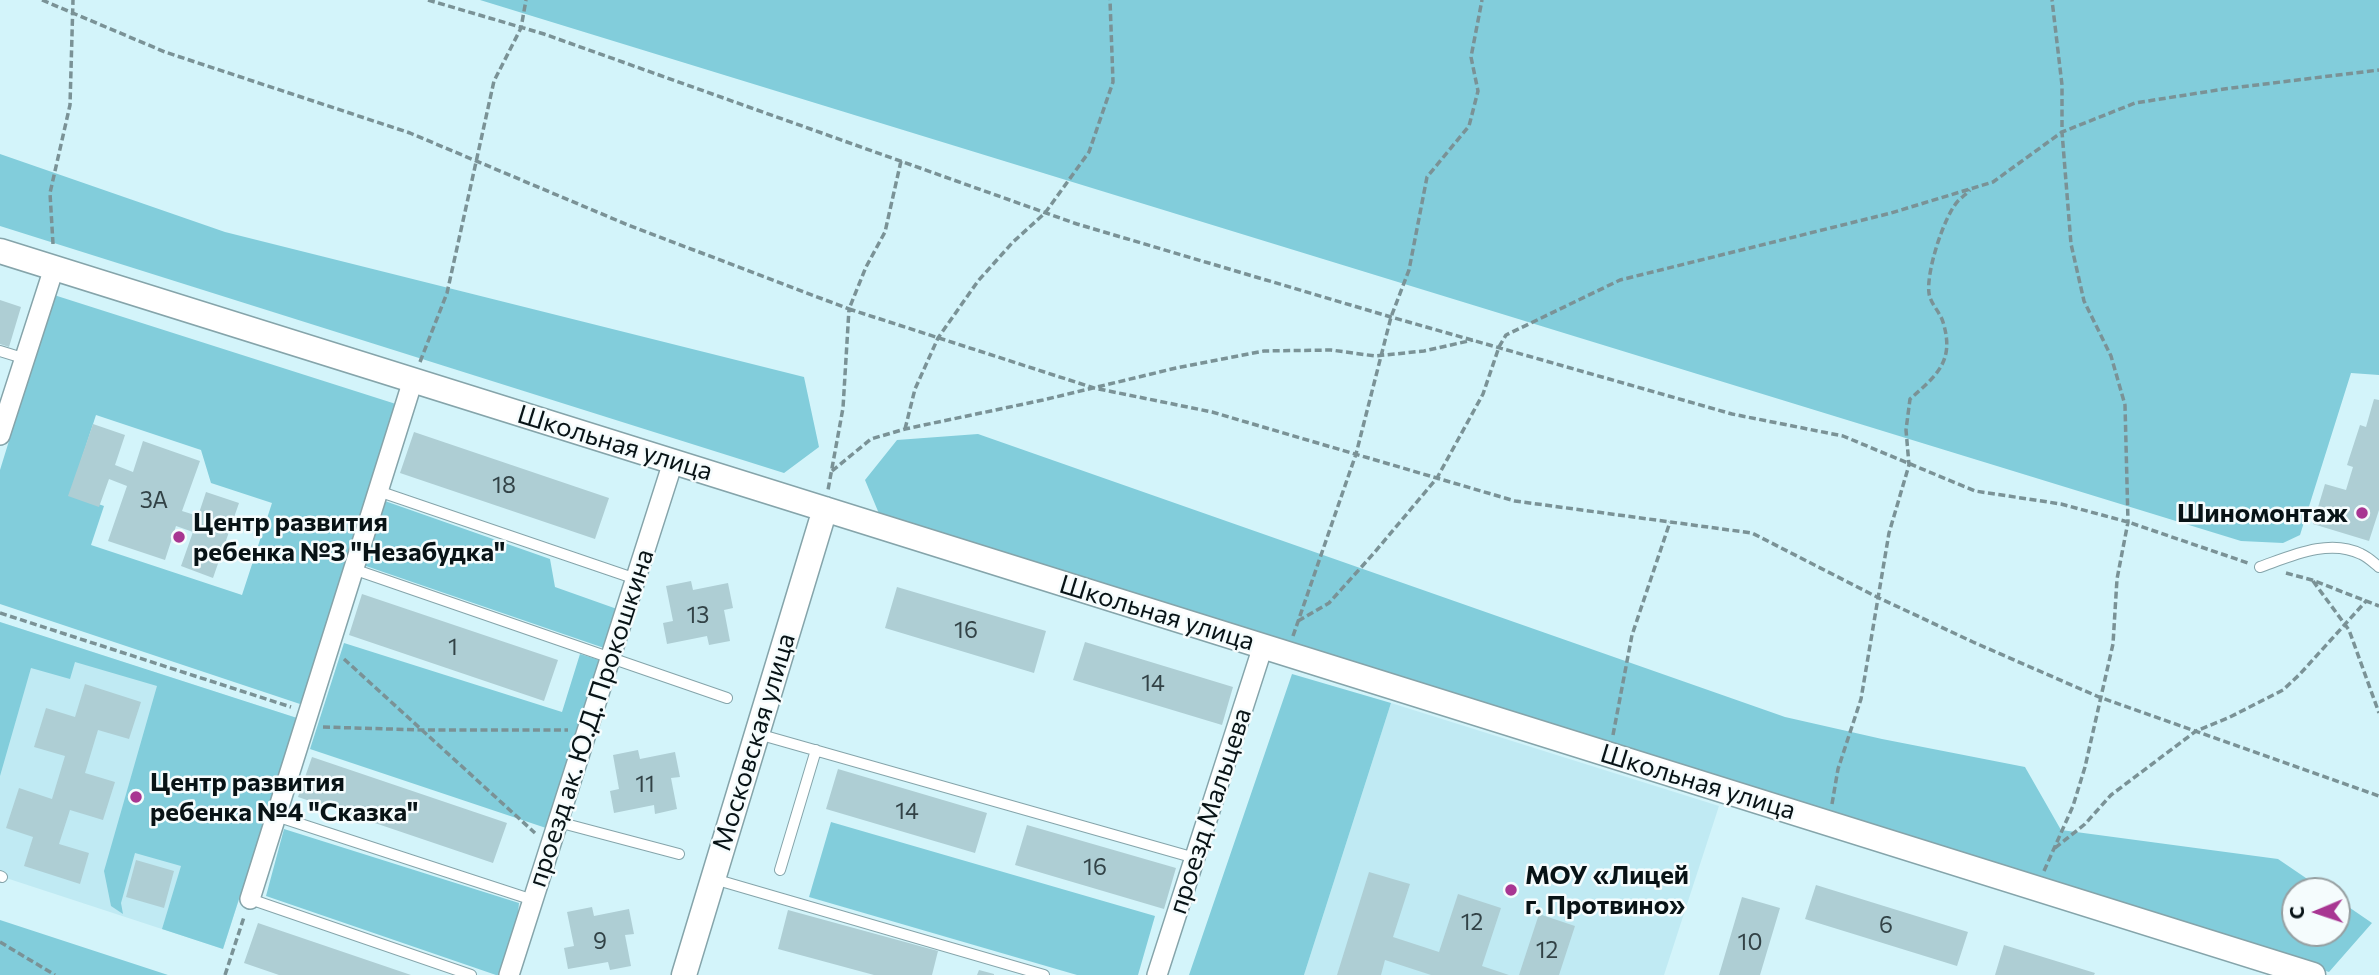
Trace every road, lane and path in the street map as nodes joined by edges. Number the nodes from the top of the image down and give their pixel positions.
1 (42, 0) edge
2 (73, 0) edge
3 (428, 0) edge
4 (526, 0) edge
5 (1110, 0) edge
6 (1482, 0) edge
7 (2052, 0) edge
8 (75, 12) junction
9 (521, 28) junction
10 (2379, 70) edge
11 (2062, 132) junction
12 (901, 161) junction
13 (477, 163) junction
14 (1973, 188) junction
15 (1045, 213) junction
16 (0, 251) edge
17 (54, 268) junction
18 (849, 309) junction
19 (1391, 317) junction
20 (938, 338) junction
21 (1475, 340) junction
22 (1499, 347) junction
23 (0, 351) edge
24 (1381, 356) junction
25 (26, 359) junction
26 (413, 380) junction
27 (1094, 388) junction
28 (905, 429) junction
29 (0, 435) edge
30 (1356, 454) junction
31 (674, 462) junction
32 (1909, 465) junction
33 (832, 472) junction
34 (1437, 478) junction
35 (378, 491) junction
36 (825, 509) junction
37 (1670, 522) junction
38 (2128, 522) junction
39 (2260, 567) junction
40 (2379, 567) edge
41 (354, 569) junction
42 (636, 579) junction
43 (2312, 580) junction
44 (1877, 597) junction
45 (2367, 600) junction
46 (2379, 606) edge
47 (0, 613) edge
48 (1298, 621) junction
49 (2345, 624) junction
50 (329, 646) junction
51 (1263, 646) junction
52 (1287, 653) junction
53 (611, 657) junction
54 (2099, 697) junction
55 (727, 698) dead end
56 (2379, 713) edge
57 (306, 719) junction
58 (422, 730) junction
59 (587, 731) junction
60 (2196, 731) junction
61 (757, 734) junction
62 (816, 750) junction
63 (1609, 754) junction
64 (2379, 796) edge
65 (276, 816) junction
66 (558, 822) junction
67 (1829, 824) junction
68 (550, 846) junction
69 (2054, 849) junction
70 (679, 854) dead end
71 (1195, 858) junction
72 (780, 870) dead end
73 (713, 879) junction
74 (2036, 888) junction
75 (250, 899) junction
76 (533, 900) junction
77 (0, 942) edge
78 (55, 975) edge
79 (225, 975) edge
80 (471, 975) edge
81 (509, 975) edge
82 (684, 975) edge
83 (1044, 975) edge
84 (1157, 975) edge
85 (2313, 975) edge

1 - 8 path
2 - 8 path
3 - 9 path
4 - 9 path
5 - 15 path
6 - 19 path
7 - 11 path
8 - 13 path
8 - 17 path
9 - 12 path
9 - 13 path
10 - 11 path
11 - 14 path
11 - 38 path
12 - 15 path
12 - 18 path
13 - 18 path
13 - 26 path
14 - 22 path
14 - 32 path
15 - 19 path
15 - 20 path
16 - 17 street, Школьная улица
17 - 25 street
17 - 26 street, Школьная улица
18 - 20 path
18 - 33 path
19 - 21 path
19 - 24 path
20 - 27 path
20 - 28 path
21 - 22 path
21 - 24 path
22 - 32 path
22 - 34 path
23 - 25 lane
24 - 27 path
24 - 30 path
25 - 29 street
26 - 31 street, Школьная улица
26 - 35 street
27 - 28 path
27 - 30 path
28 - 33 path
30 - 34 path
30 - 48 path
31 - 36 street, Школьная улица
31 - 42 street, проезд ак. Ю.Д. Прокошкина
32 - 38 path
32 - 44 path
33 - 36 path
34 - 37 path
34 - 48 path
35 - 41 street
35 - 42 lane
36 - 51 street, Школьная улица
36 - 61 street, Московская улица
37 - 44 path
37 - 63 path
38 - 39 path
38 - 54 path
39 - 40 lane
39 - 43 path
41 - 50 street
41 - 53 lane
42 - 53 street, проезд ак. Ю.Д. Прокошкина
43 - 45 path
43 - 49 path
44 - 54 path
44 - 67 path
45 - 46 path
45 - 49 path
47 - 57 path
48 - 52 path
49 - 56 path
49 - 60 path
50 - 57 street
50 - 58 path
51 - 52 street, Школьная улица
51 - 71 street, проезд Мальцева
52 - 63 street, Школьная улица
53 - 55 lane
53 - 59 street, проезд ак. Ю.Д. Прокошкина
54 - 60 path
54 - 69 path
57 - 58 path
57 - 65 street
58 - 59 path
58 - 68 path
59 - 66 street, проезд ак. Ю.Д. Прокошкина
60 - 64 path
60 - 69 path
61 - 62 lane
61 - 73 street, Московская улица
62 - 71 lane
62 - 72 lane
63 - 67 street, Школьная улица
65 - 75 street
65 - 76 lane
66 - 68 street, проезд ак. Ю.Д. Прокошкина
66 - 70 lane
67 - 74 street, Школьная улица
68 - 76 street, проезд ак. Ю.Д. Прокошкина
69 - 74 path
71 - 84 street, проезд Мальцева
73 - 82 street, Московская улица
73 - 83 lane
74 - 85 street, Школьная улица
75 - 79 path
75 - 80 lane
76 - 81 street, проезд ак. Ю.Д. Прокошкина
77 - 78 path

